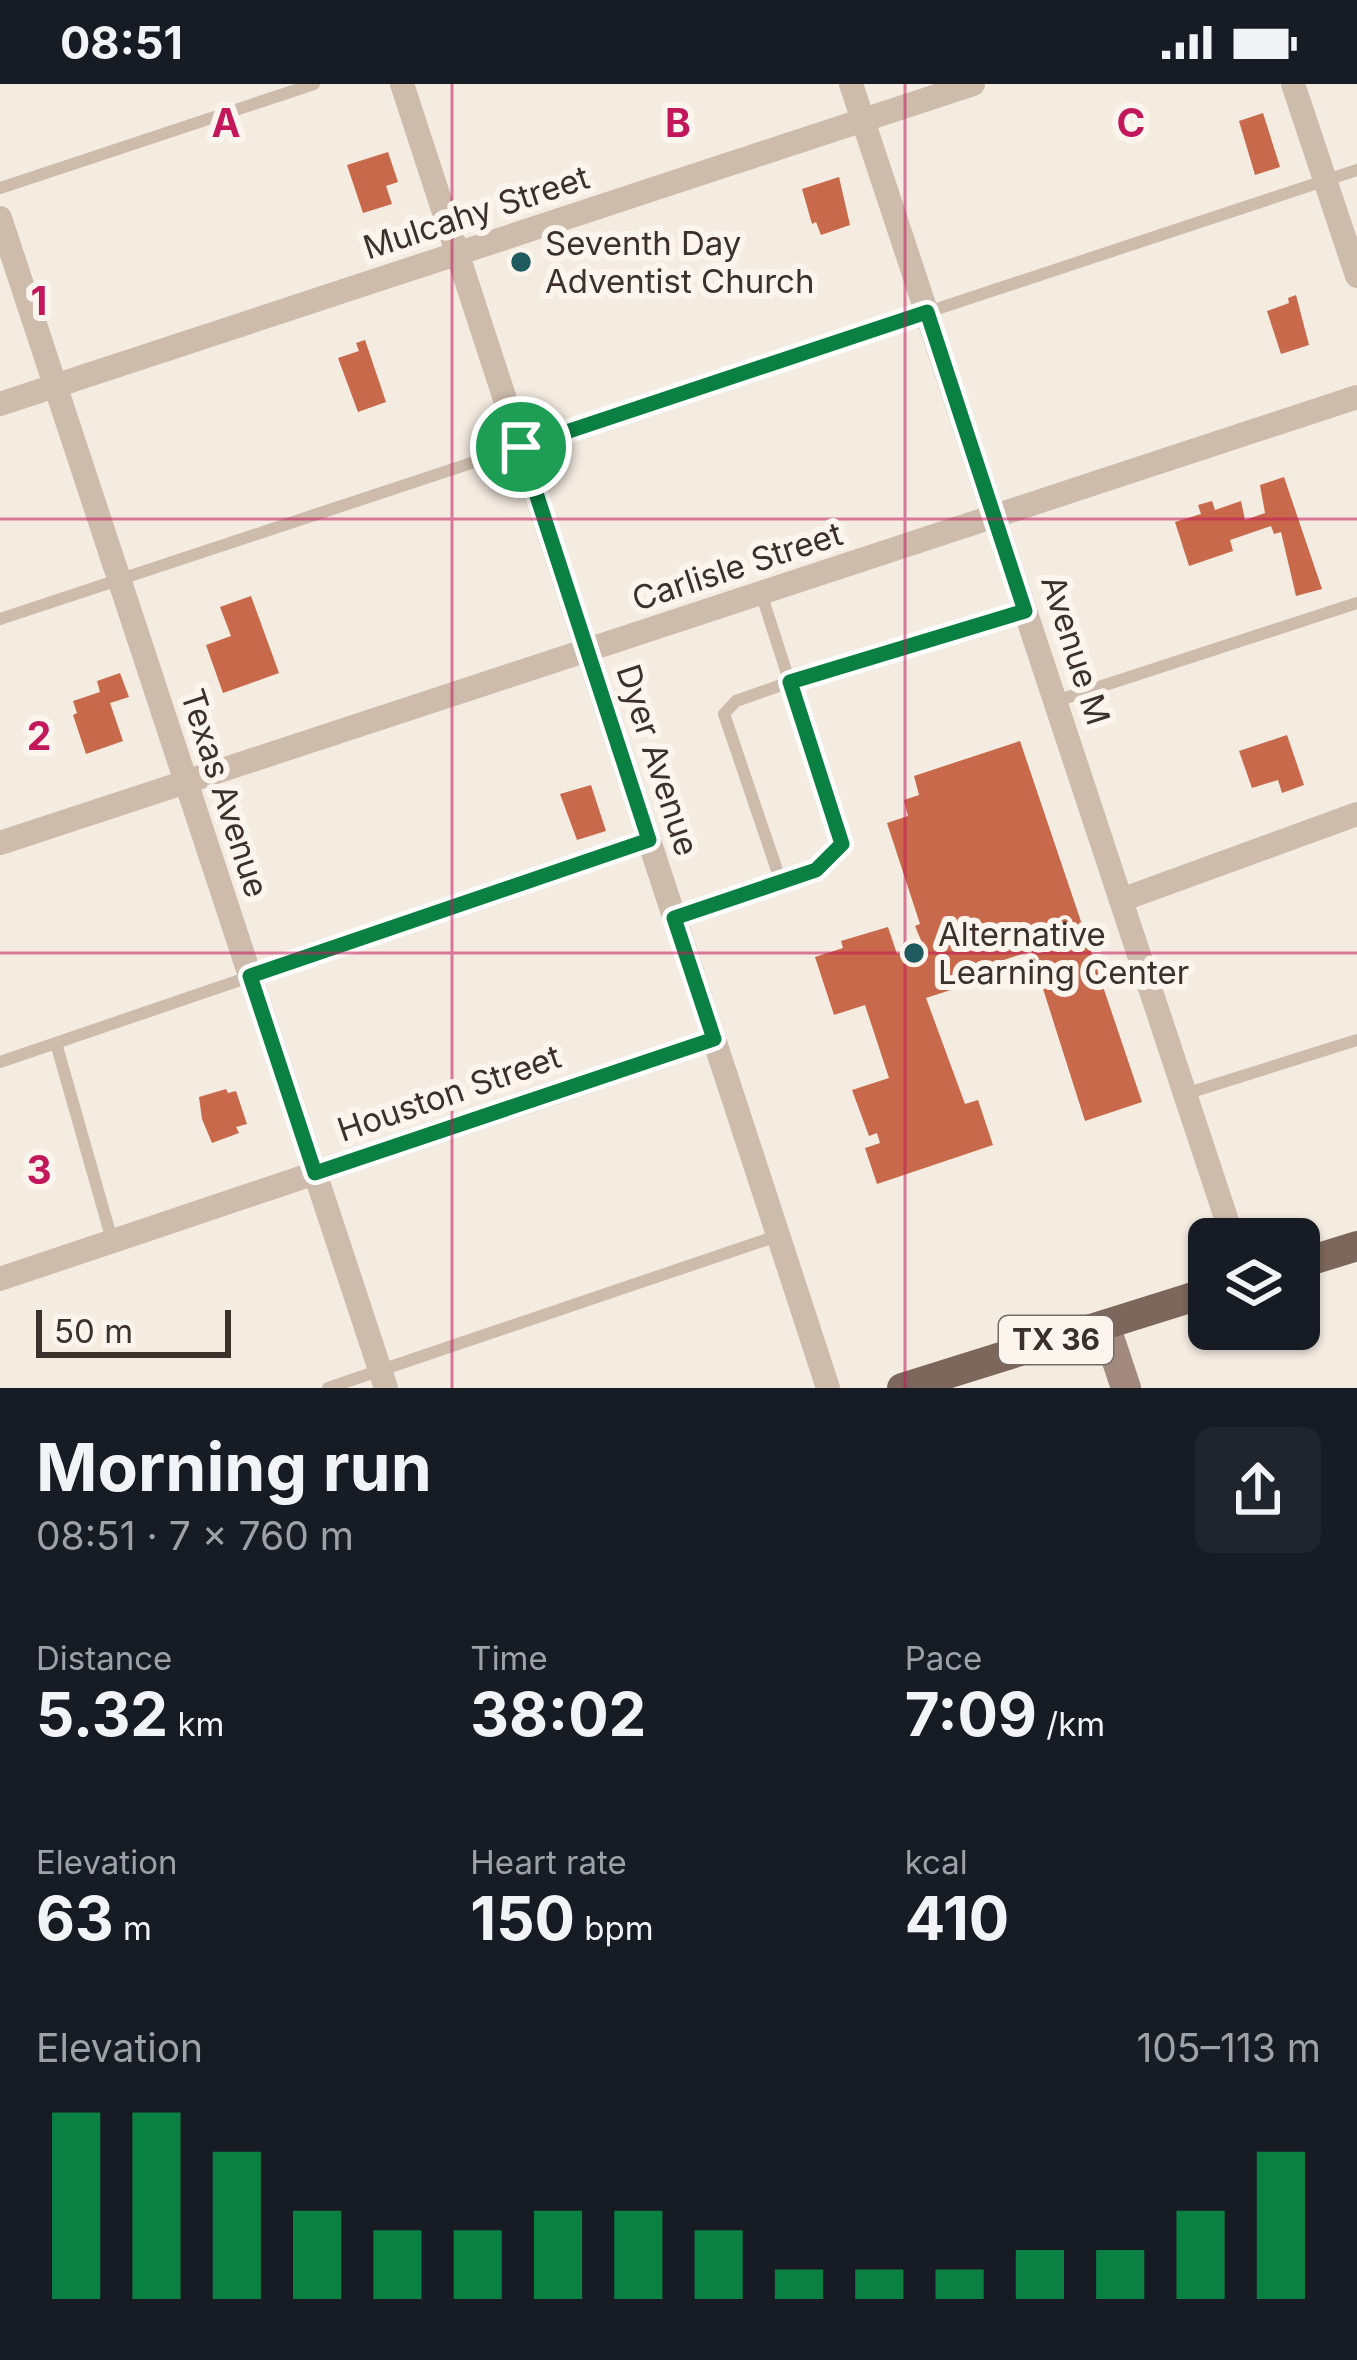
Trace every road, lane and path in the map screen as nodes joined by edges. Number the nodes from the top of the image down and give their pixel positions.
1 (314, 84) edge
2 (402, 84) edge
3 (851, 84) edge
4 (974, 84) edge
5 (1293, 84) edge
6 (863, 120) junction
7 (1357, 170) edge
8 (1325, 181) junction
9 (0, 188) edge
10 (0, 218) edge
11 (458, 253) junction
12 (1357, 276) edge
13 (927, 312) junction
14 (56, 385) junction
15 (1357, 397) edge
16 (0, 404) edge
17 (521, 447) junction
18 (994, 516) junction
19 (119, 580) junction
20 (761, 593) junction
21 (1357, 603) edge
22 (1025, 611) junction
23 (0, 619) edge
24 (587, 650) junction
25 (790, 682) junction
26 (1055, 701) junction
27 (186, 782) junction
28 (1357, 814) edge
29 (649, 840) junction
30 (0, 843) edge
31 (781, 882) junction
32 (1121, 900) junction
33 (674, 918) junction
34 (250, 976) junction
35 (714, 1039) junction
36 (1357, 1040) edge
37 (56, 1043) junction
38 (0, 1062) edge
39 (1185, 1094) junction
40 (315, 1173) junction
41 (1226, 1218) edge
42 (778, 1235) junction
43 (112, 1241) junction
44 (1357, 1246) edge
45 (1320, 1257) edge
46 (0, 1279) edge
47 (1188, 1299) edge
48 (1105, 1325) junction
49 (383, 1379) edge
50 (328, 1388) edge
51 (828, 1388) edge
52 (902, 1388) edge
53 (1126, 1388) edge

1 - 9 lane
2 - 11 street, Dyer Avenue
3 - 6 street, Avenue M
4 - 6 street, Mulcahy Street
5 - 8 street
6 - 11 street, Mulcahy Street
6 - 13 street, Avenue M
7 - 8 lane
8 - 12 street
8 - 13 lane
10 - 14 street, Texas Avenue
11 - 14 street, Mulcahy Street
11 - 17 street, Dyer Avenue
13 - 17 lane
13 - 18 street, Avenue M
14 - 16 street, Mulcahy Street
14 - 19 street, Texas Avenue
15 - 18 street, Carlisle Street
17 - 19 lane
17 - 24 street, Dyer Avenue
18 - 20 street, Carlisle Street
18 - 22 street, Avenue M
19 - 23 lane
19 - 27 street, Texas Avenue
20 - 24 street, Carlisle Street
20 - 25 lane
21 - 26 lane
22 - 25 lane
22 - 26 street, Avenue M
24 - 27 street, Carlisle Street
24 - 29 street, Dyer Avenue
25 - 31 lane
25 - 31 lane
26 - 32 street, Avenue M
27 - 30 street, Carlisle Street
27 - 34 street, Texas Avenue
28 - 32 street
29 - 33 street, Dyer Avenue
29 - 34 lane
31 - 33 lane
32 - 39 street, Avenue M
33 - 35 street, Dyer Avenue
34 - 37 lane
34 - 40 street, Texas Avenue
35 - 40 street, Houston Street
35 - 42 street, Dyer Avenue
36 - 39 lane
37 - 38 lane
37 - 43 lane
39 - 41 street, Avenue M
40 - 43 street, Houston Street
40 - 49 street, Texas Avenue
42 - 49 lane
42 - 51 street, Dyer Avenue
43 - 46 street, Houston Street
44 - 45 main road
47 - 48 main road, TX 36
48 - 52 main road, TX 36
48 - 53 street
49 - 50 lane

